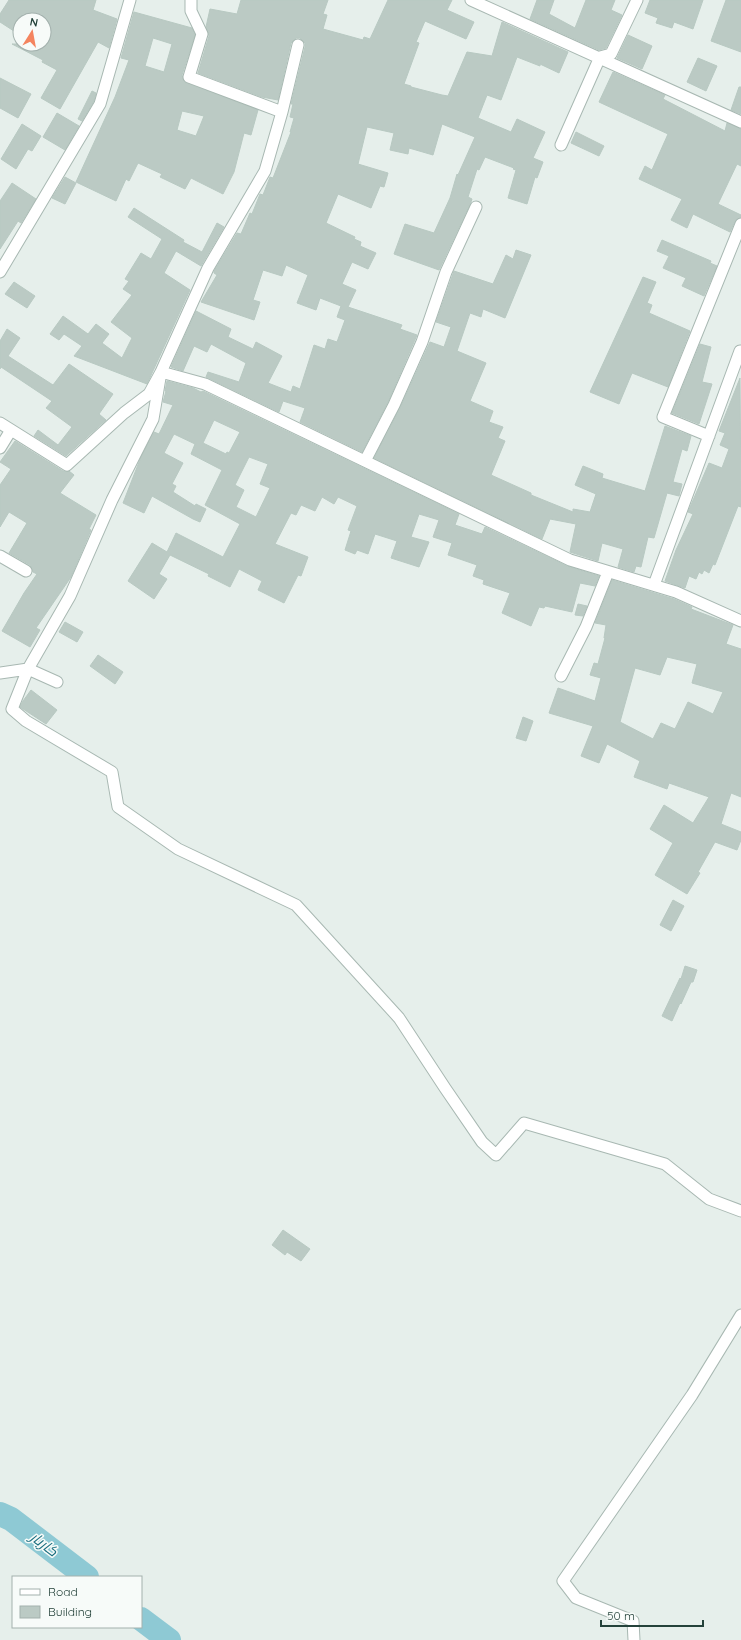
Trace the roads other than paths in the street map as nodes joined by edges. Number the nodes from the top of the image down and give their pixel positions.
1 (130, 0) edge
2 (191, 0) edge
3 (472, 0) edge
4 (637, 0) edge
5 (298, 45) dead end
6 (600, 57) junction
7 (282, 112) junction
8 (741, 122) edge
9 (562, 145) dead end
10 (476, 207) dead end
11 (741, 224) edge
12 (0, 272) edge
13 (740, 351) dead end
14 (161, 372) junction
15 (0, 422) edge
16 (11, 430) junction
17 (709, 436) junction
18 (0, 448) edge
19 (365, 461) junction
20 (0, 556) edge
21 (26, 571) dead end
22 (608, 572) junction
23 (654, 585) junction
24 (741, 621) edge
25 (28, 669) junction
26 (0, 673) edge
27 (561, 676) dead end
28 (57, 682) dead end
29 (741, 1211) edge
30 (741, 1315) edge
31 (634, 1640) edge

1 - 12 street
2 - 7 street
3 - 6 street
4 - 6 street
5 - 7 street
6 - 8 street
6 - 9 street
7 - 14 street
10 - 19 street
11 - 17 street
13 - 17 street
14 - 16 street
14 - 19 street
14 - 25 street
15 - 16 street
16 - 18 street
17 - 23 street
19 - 22 street
20 - 21 street
22 - 23 street
22 - 27 street
23 - 24 street
25 - 26 street
25 - 28 street
25 - 29 street
30 - 31 street

